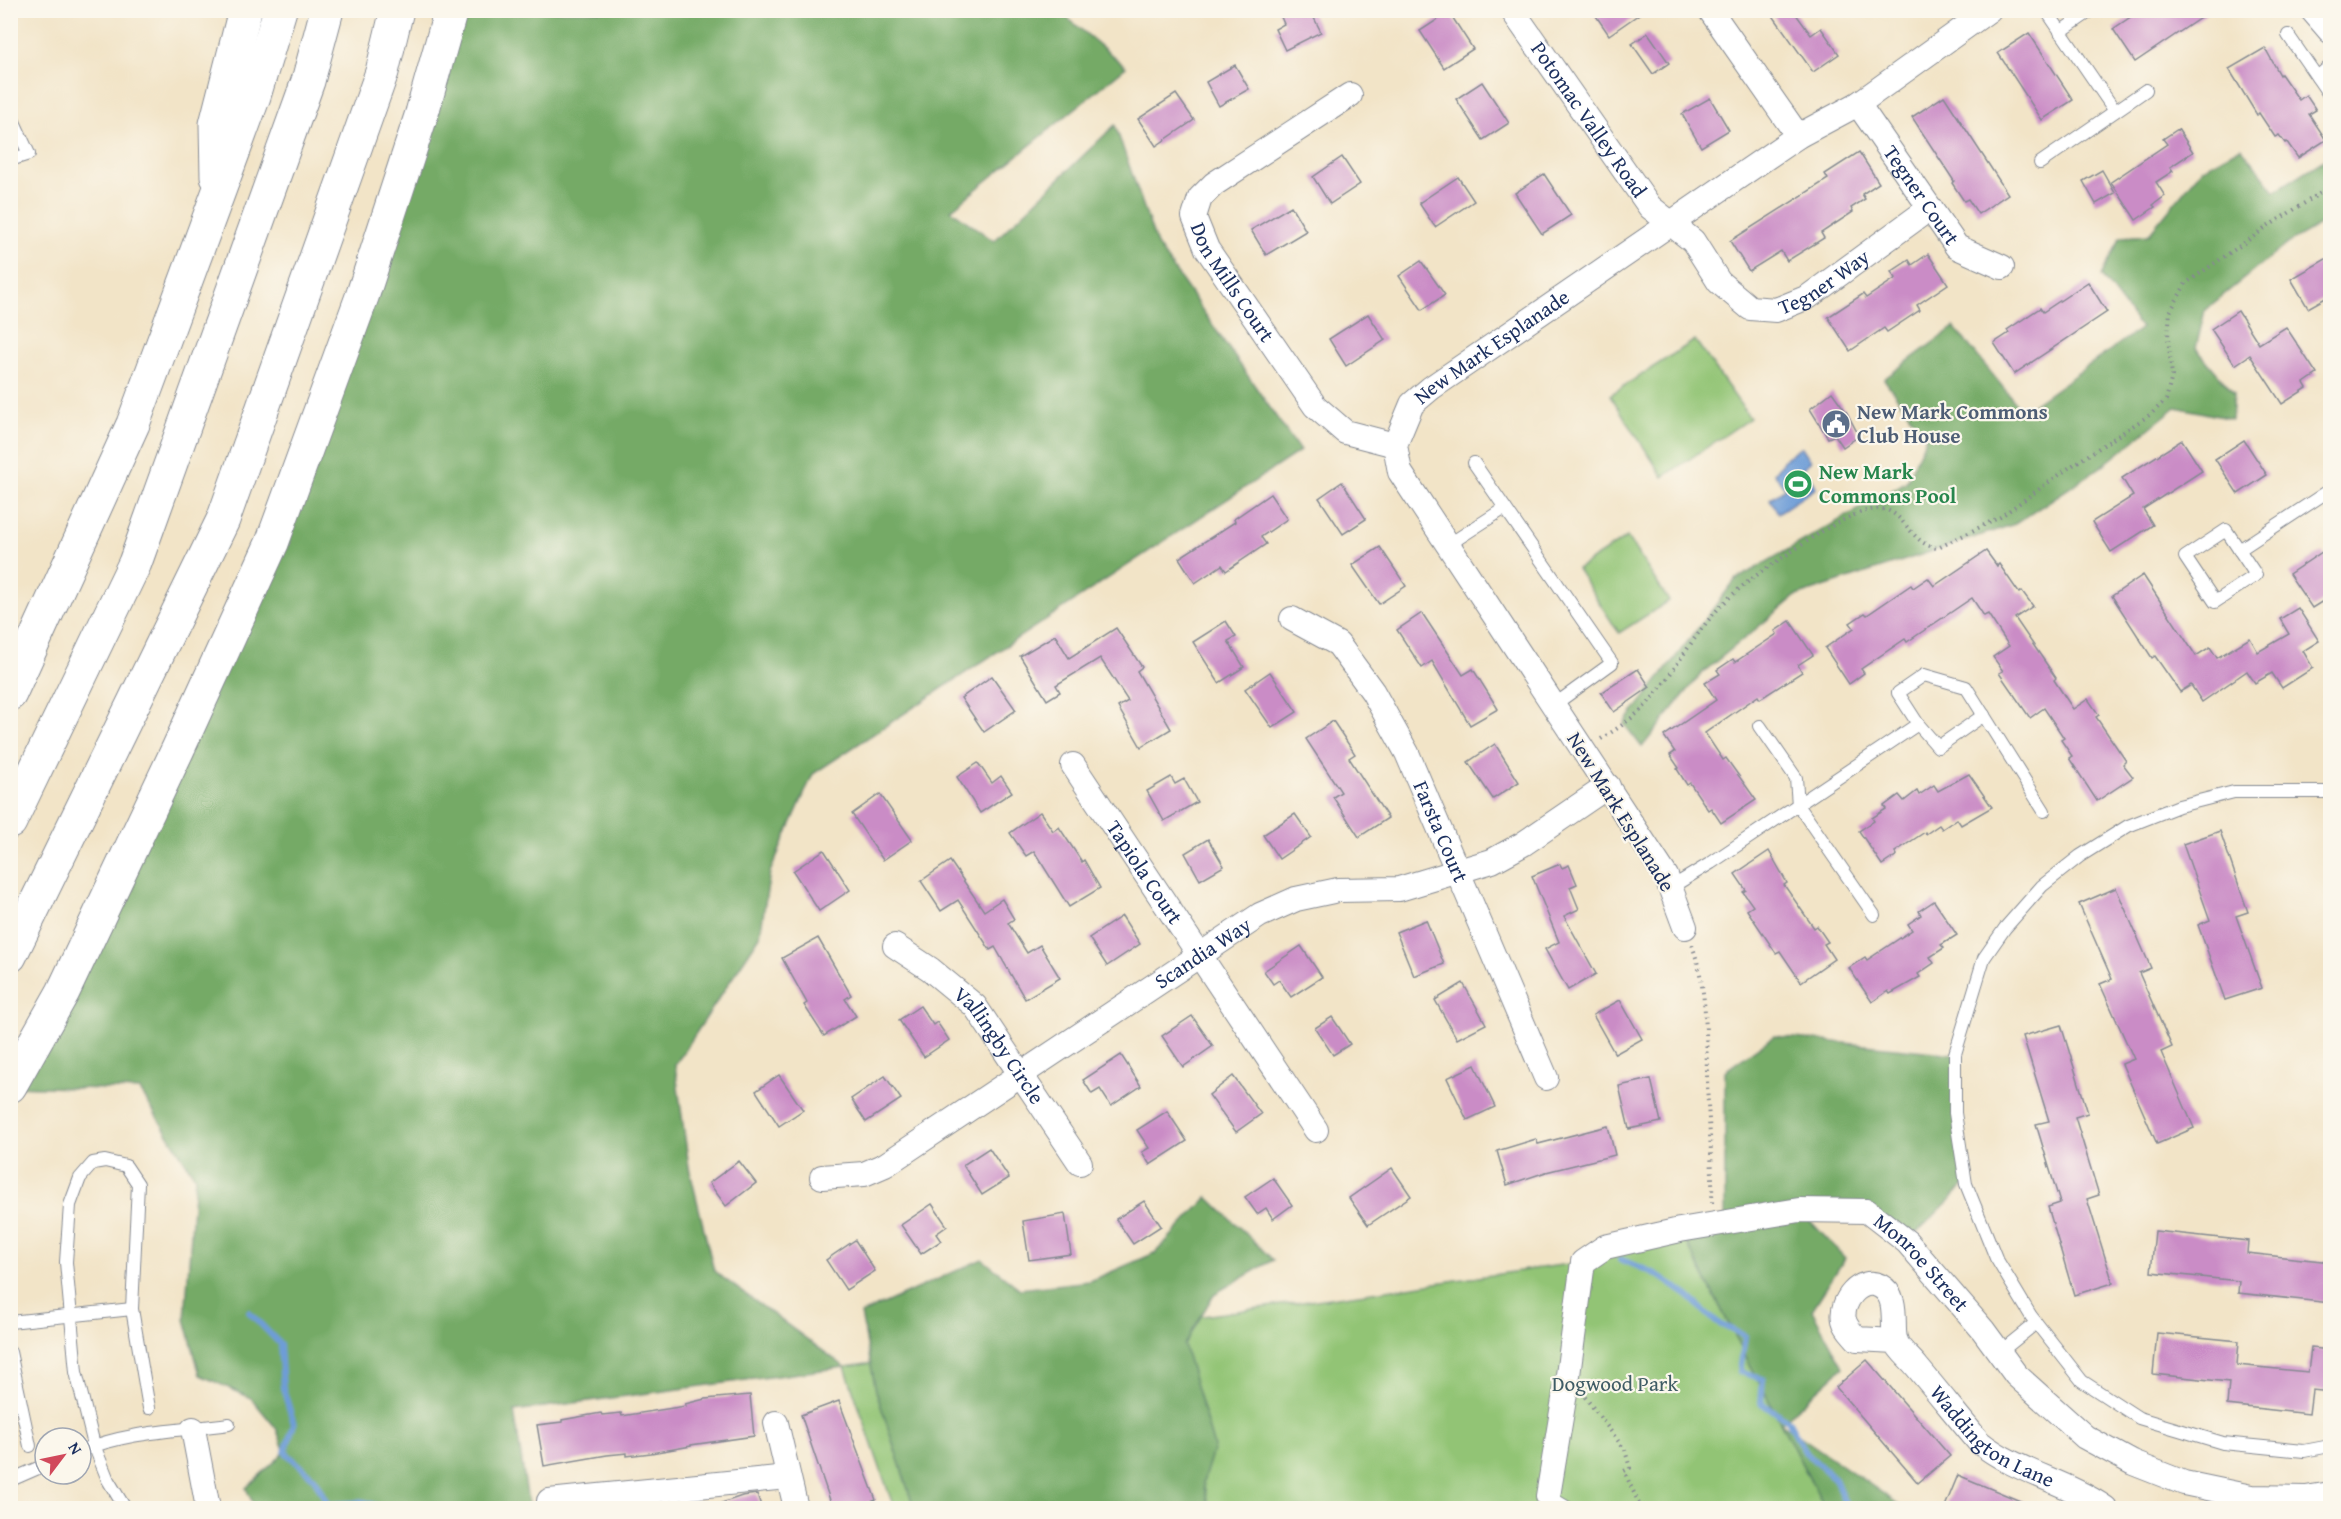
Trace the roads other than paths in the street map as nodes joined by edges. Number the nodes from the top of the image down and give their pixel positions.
1 (245, 10) edge
2 (280, 10) edge
3 (327, 10) edge
4 (397, 10) edge
5 (451, 10) edge
6 (1512, 10) edge
7 (1710, 10) edge
8 (1989, 10) edge
9 (2046, 10) edge
10 (2092, 10) edge
11 (2312, 10) edge
12 (2331, 31) edge
13 (2060, 32) junction
14 (2288, 35) dead end
15 (2331, 66) edge
16 (2317, 77) junction
17 (2146, 90) dead end
18 (1350, 95) dead end
19 (2331, 96) edge
20 (1858, 104) junction
21 (2115, 111) junction
22 (10, 113) edge
23 (1798, 136) junction
24 (10, 160) edge
25 (2040, 163) dead end
26 (218, 197) junction
27 (1930, 208) junction
28 (1669, 224) junction
29 (2002, 267) dead end
30 (1395, 445) junction
31 (1474, 463) dead end
32 (2331, 490) edge
33 (1505, 508) junction
34 (1448, 545) junction
35 (2239, 550) junction
36 (1292, 619) dead end
37 (10, 694) edge
38 (1554, 705) junction
39 (1984, 714) junction
40 (1918, 724) junction
41 (1760, 726) dead end
42 (1073, 765) dead end
43 (1608, 786) junction
44 (2331, 792) edge
45 (1798, 805) junction
46 (2044, 810) dead end
47 (10, 822) edge
48 (1459, 872) junction
49 (1670, 888) junction
50 (1874, 915) dead end
51 (1685, 927) road end
52 (895, 946) dead end
53 (1199, 955) junction
54 (10, 956) edge
55 (1021, 1074) junction
56 (1546, 1078) dead end
57 (10, 1086) edge
58 (1316, 1130) dead end
59 (1080, 1163) dead end
60 (822, 1177) dead end
61 (132, 1309) junction
62 (72, 1317) junction
63 (10, 1322) edge
64 (2036, 1323) junction
65 (1896, 1341) dead end
66 (10, 1352) edge
67 (2000, 1352) junction
68 (149, 1408) dead end
69 (776, 1423) dead end
70 (230, 1424) dead end
71 (193, 1429) junction
72 (94, 1445) junction
73 (30, 1446) dead end
74 (2331, 1446) edge
75 (33, 1471) edge
76 (788, 1477) junction
77 (13, 1479) dead end
78 (2331, 1494) edge
79 (549, 1501) dead end
80 (1558, 1502) edge
81 (593, 1503) edge
82 (2278, 1503) edge
83 (2305, 1503) edge
84 (125, 1509) edge
85 (208, 1509) edge
86 (796, 1509) edge
87 (2105, 1509) edge

1 - 26 highway
2 - 26 highway
3 - 47 highway
4 - 54 highway
5 - 57 highway
6 - 28 street, Potomac Valley Road
7 - 23 street
8 - 20 street, New Mark Esplanade
9 - 13 lane
10 - 13 lane
11 - 12 street
13 - 21 lane
14 - 16 lane
15 - 16 lane
16 - 19 lane
17 - 21 lane
18 - 30 street, Don Mills Court
20 - 23 street, New Mark Esplanade
20 - 27 street, Tegner Court
21 - 25 lane
22 - 24 lane
23 - 28 street, New Mark Esplanade
26 - 37 highway
27 - 28 street, Tegner Way
27 - 29 street, Tegner Court
28 - 30 street, New Mark Esplanade
30 - 34 street, New Mark Esplanade
31 - 33 lane
32 - 35 lane
33 - 34 lane
33 - 38 lane
34 - 38 street, New Mark Esplanade
35 - 35 lane
36 - 48 street, Farsta Court
38 - 43 street, New Mark Esplanade
39 - 40 lane
39 - 40 lane
39 - 46 lane
40 - 45 lane
41 - 45 lane
42 - 53 street, Tapiola Court
43 - 48 street, Scandia Way
43 - 49 street, New Mark Esplanade
44 - 64 lane
45 - 49 lane
45 - 50 lane
48 - 53 street, Scandia Way
48 - 56 street, Farsta Court
49 - 51 street, New Mark Esplanade
52 - 55 street, Vallingby Circle
53 - 55 street, Scandia Way
53 - 58 street, Tapiola Court
55 - 59 street, Vallingby Circle
55 - 60 street, Scandia Way
61 - 62 lane
61 - 62 lane
61 - 68 lane
62 - 63 lane
62 - 72 lane
64 - 67 lane
64 - 74 lane
65 - 87 street, Waddington Lane
66 - 73 lane
67 - 80 street, Monroe Street
67 - 82 street, Monroe Street
69 - 76 street
70 - 71 lane
71 - 72 lane
71 - 85 street
72 - 84 lane
75 - 77 lane
76 - 81 street
76 - 86 street
78 - 83 street, Monroe Street
79 - 81 street
82 - 83 street, Monroe Street

